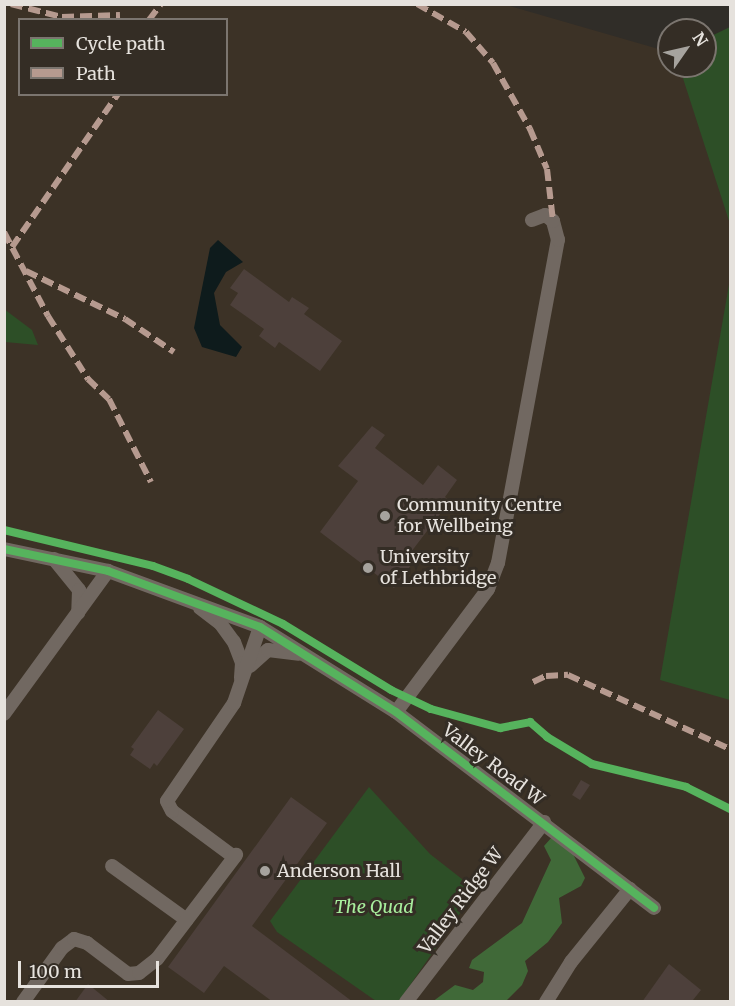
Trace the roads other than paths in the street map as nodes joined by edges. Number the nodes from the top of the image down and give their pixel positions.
1 (532, 220) dead end
2 (4, 549) edge
3 (54, 559) junction
4 (108, 571) junction
5 (189, 600) junction
6 (77, 617) junction
7 (260, 627) junction
8 (311, 657) junction
9 (249, 668) junction
10 (238, 691) junction
11 (396, 712) junction
12 (4, 714) edge
13 (544, 822) junction
14 (112, 866) dead end
15 (630, 890) junction
16 (654, 908) dead end
17 (187, 920) junction
18 (23, 1002) edge
19 (406, 1002) edge
20 (546, 1002) edge

1 - 11 street
2 - 3 street, Valley Road W
3 - 4 street, Valley Road W
3 - 6 street
4 - 5 street, Valley Road W
4 - 6 street
5 - 7 street, Valley Road W
5 - 10 street
6 - 12 street
7 - 8 street, Valley Road W
7 - 9 street
8 - 9 street
8 - 11 street, Valley Road W
9 - 10 street
10 - 17 street
11 - 13 street, Valley Road W
13 - 15 street, Valley Road W
13 - 19 street, Valley Ridge W
14 - 17 street
15 - 16 street, Valley Road W
15 - 20 street
17 - 18 street

